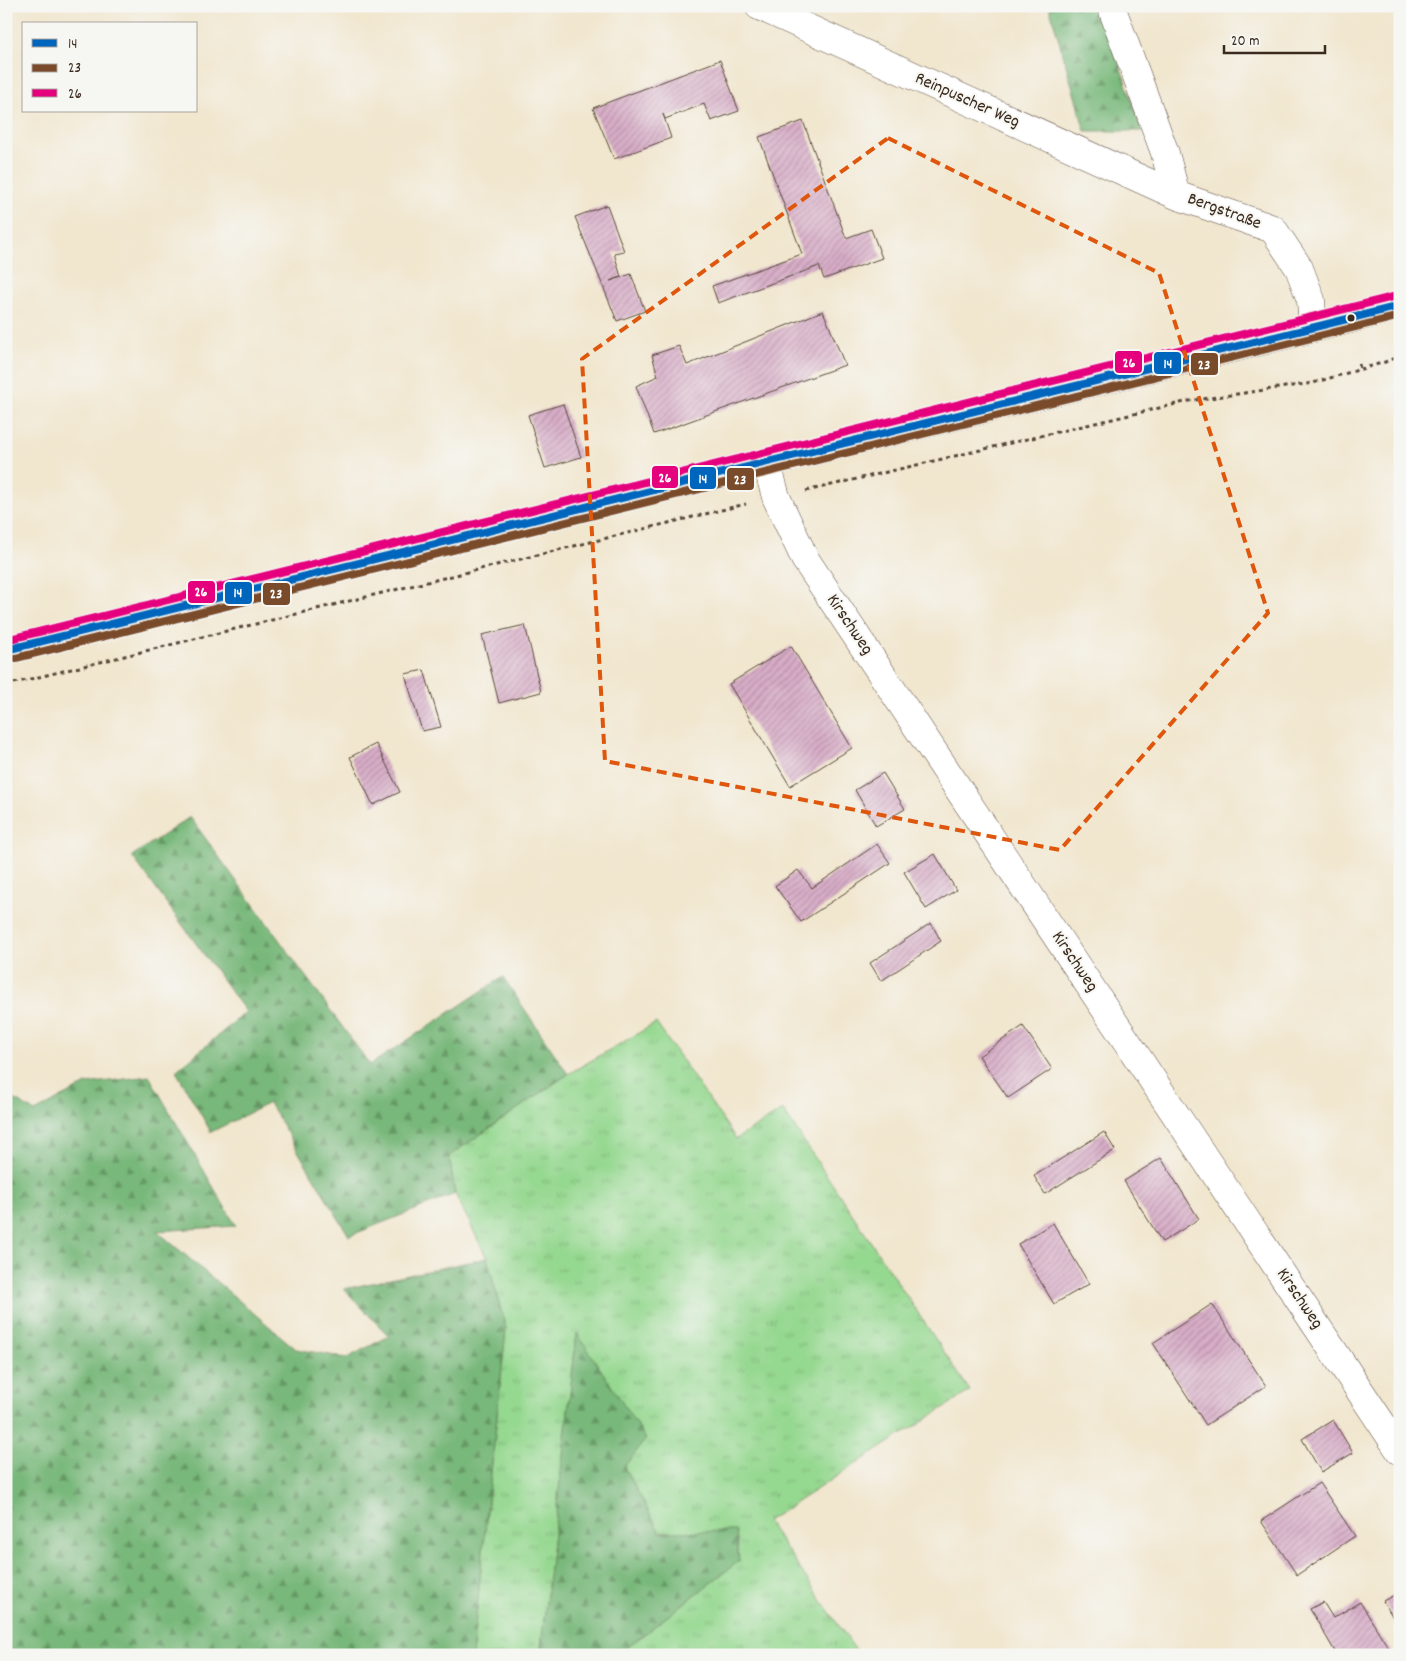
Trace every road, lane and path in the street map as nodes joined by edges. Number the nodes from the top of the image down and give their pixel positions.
1 (759, 6) edge
2 (1111, 6) edge
3 (1176, 195) junction
4 (1400, 306) edge
5 (1312, 328) junction
6 (1400, 356) edge
7 (1359, 364) dead end
8 (1360, 369) junction
9 (767, 464) junction
10 (776, 497) junction
11 (6, 650) edge
12 (6, 685) edge
13 (1400, 1451) edge

1 - 3 street, Reinpuscher Weg
2 - 3 street, Bergstraße
3 - 5 street, Bergstraße
4 - 5 street
5 - 9 street
6 - 8 path
7 - 8 path
8 - 10 path
9 - 10 street, Kirschweg
9 - 11 street
10 - 12 path
10 - 13 street, Kirschweg

